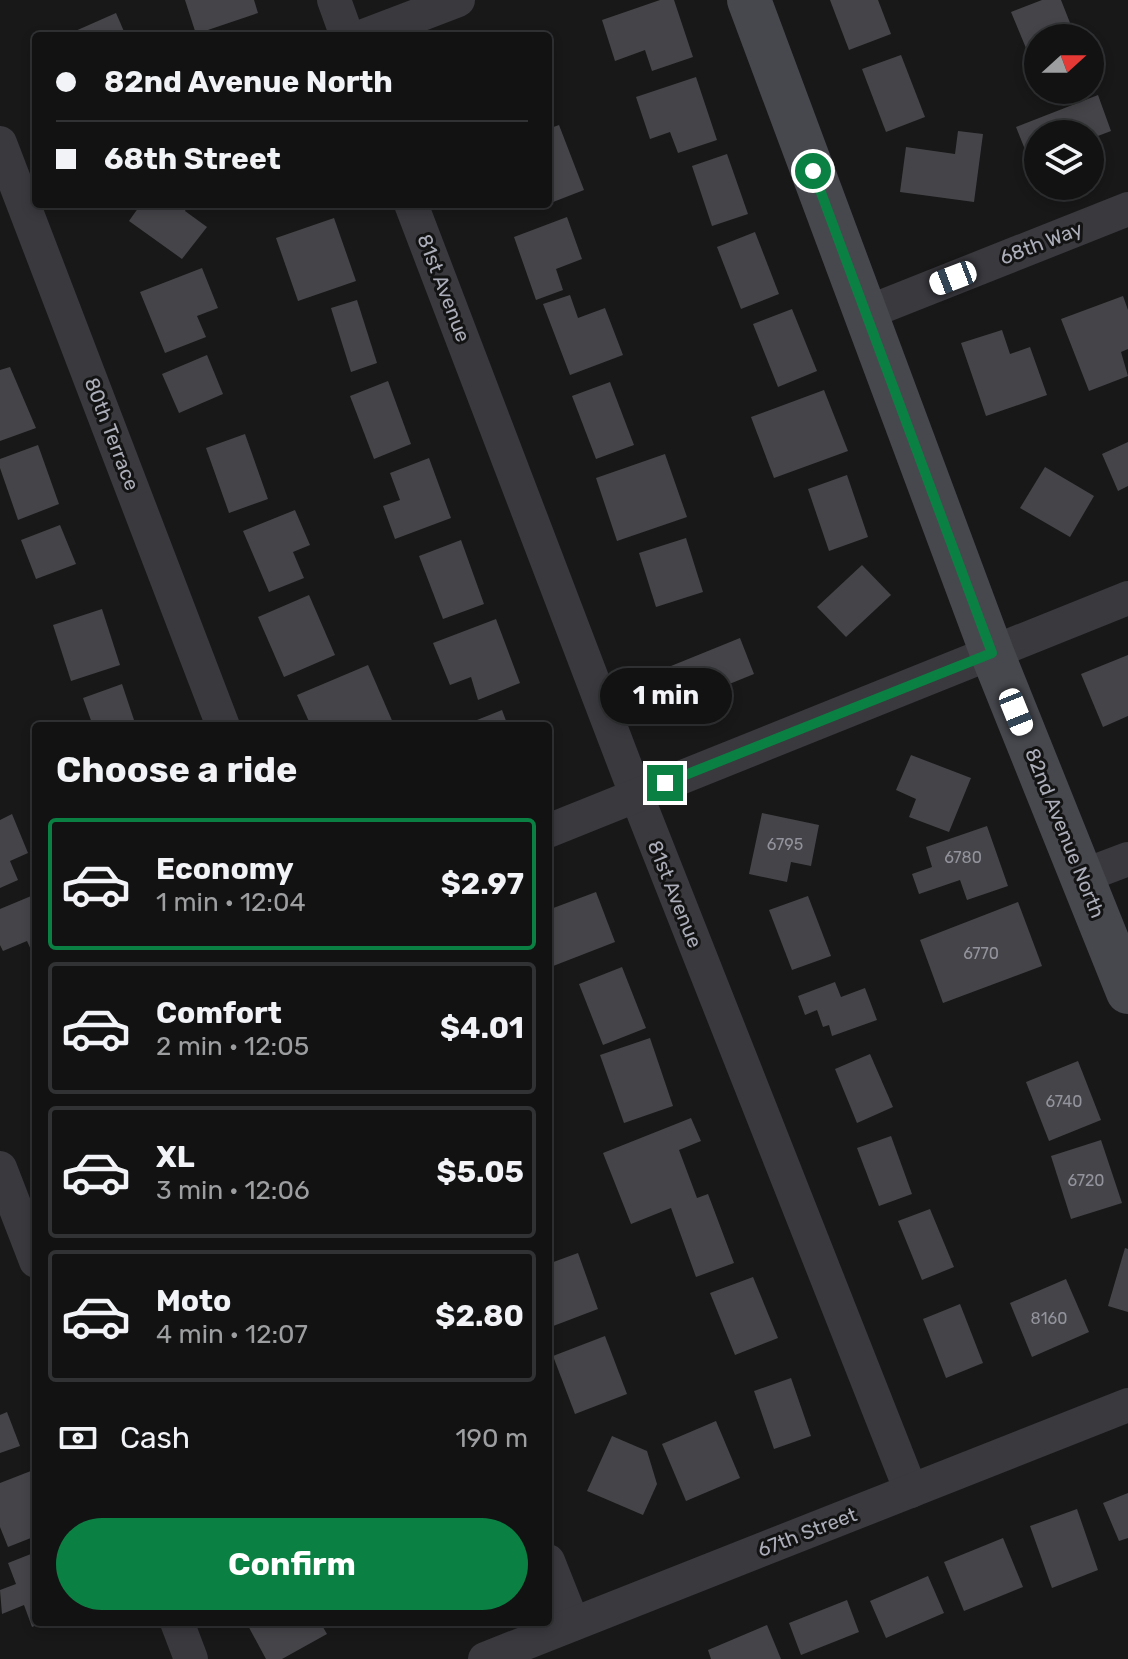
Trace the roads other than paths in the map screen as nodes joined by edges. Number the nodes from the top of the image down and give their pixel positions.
1 (334, 0) edge
2 (458, 0) edge
3 (749, 0) edge
4 (346, 32) edge
5 (374, 32) edge
6 (0, 143) edge
7 (25, 173) edge
8 (32, 193) edge
9 (38, 208) edge
10 (413, 208) edge
11 (1128, 209) edge
12 (866, 313) junction
13 (1128, 598) edge
14 (992, 653) junction
15 (222, 722) edge
16 (636, 794) junction
17 (552, 829) edge
18 (1128, 859) edge
19 (1083, 876) junction
20 (1128, 992) edge
21 (0, 1168) edge
22 (32, 1251) edge
23 (1128, 1405) edge
24 (911, 1491) junction
25 (552, 1571) edge
26 (573, 1624) junction
27 (179, 1626) edge
28 (191, 1659) edge
29 (485, 1659) edge

1 - 4 street
2 - 5 street
3 - 12 street, 82nd Avenue North
6 - 7 street, 80th Terrace
7 - 8 street, 80th Terrace
9 - 15 street, 80th Terrace
10 - 16 street, 81st Avenue
11 - 12 street, 68th Way
12 - 14 street, 82nd Avenue North
13 - 14 street
14 - 16 street
14 - 19 street, 82nd Avenue North
16 - 17 street
16 - 24 street, 81st Avenue
18 - 19 street
19 - 20 street, 82nd Avenue North
21 - 22 street
23 - 24 street, 67th Street
24 - 26 street, 67th Street
25 - 26 street
26 - 29 street, 67th Street
27 - 28 street

